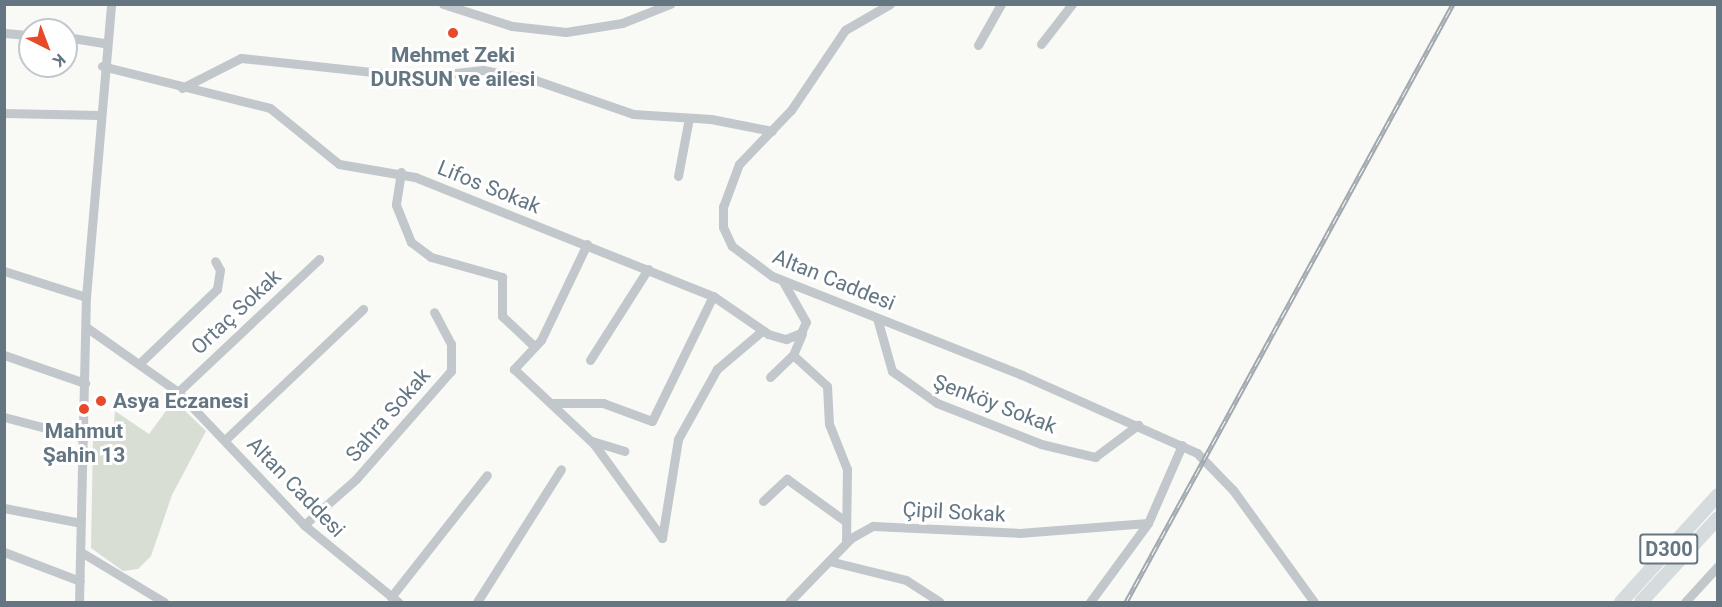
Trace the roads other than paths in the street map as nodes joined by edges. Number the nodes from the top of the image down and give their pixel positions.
1 (111, 4) edge
2 (443, 4) edge
3 (670, 4) edge
4 (890, 4) edge
5 (1001, 4) edge
6 (1072, 4) edge
7 (78, 39) edge
8 (104, 43) junction
9 (1041, 44) dead end
10 (978, 45) dead end
11 (102, 66) junction
12 (182, 88) junction
13 (4, 113) edge
14 (99, 115) junction
15 (689, 118) junction
16 (772, 130) junction
17 (401, 172) junction
18 (678, 176) dead end
19 (586, 244) junction
20 (319, 259) dead end
21 (215, 261) dead end
22 (648, 269) junction
23 (4, 272) edge
24 (782, 280) junction
25 (714, 296) junction
26 (86, 297) junction
27 (363, 309) dead end
28 (434, 312) dead end
29 (877, 318) junction
30 (86, 327) junction
31 (763, 330) junction
32 (804, 330) junction
33 (534, 346) junction
34 (4, 355) edge
35 (793, 355) junction
36 (590, 360) dead end
37 (141, 362) junction
38 (770, 376) dead end
39 (85, 383) junction
40 (178, 392) junction
41 (553, 403) junction
42 (4, 417) edge
43 (1137, 425) junction
44 (84, 438) junction
45 (226, 439) junction
46 (590, 440) junction
47 (1182, 445) junction
48 (624, 451) dead end
49 (561, 469) dead end
50 (487, 475) dead end
51 (1718, 495) edge
52 (763, 501) dead end
53 (4, 508) edge
54 (1718, 518) edge
55 (845, 521) junction
56 (81, 522) junction
57 (1148, 523) junction
58 (304, 525) junction
59 (846, 543) junction
60 (4, 552) edge
61 (81, 552) junction
62 (829, 561) junction
63 (1718, 566) edge
64 (80, 581) junction
65 (394, 600) edge
66 (79, 603) edge
67 (165, 603) edge
68 (477, 603) edge
69 (789, 603) edge
70 (940, 603) edge
71 (1090, 603) edge
72 (1314, 603) edge
73 (1621, 603) edge
74 (1641, 603) edge
75 (1685, 603) edge

1 - 8 street
2 - 3 street
4 - 16 street, Altan Caddesi
5 - 10 street
6 - 9 street
7 - 8 street
8 - 11 street
11 - 12 street, Lifos Sokak
11 - 14 street
12 - 15 street
12 - 17 street, Lifos Sokak
13 - 14 street
14 - 26 street
15 - 16 street
15 - 18 street
16 - 24 street, Altan Caddesi
17 - 19 street, Lifos Sokak
17 - 33 street
19 - 22 street, Lifos Sokak
19 - 33 street
20 - 40 street, Ortaç Sokak
21 - 37 street
22 - 25 street, Lifos Sokak
22 - 36 street
23 - 26 street
24 - 29 street, Altan Caddesi
24 - 32 street
25 - 31 street, Lifos Sokak
25 - 41 street
26 - 30 street
27 - 45 street
28 - 58 street, Sahra Sokak
29 - 43 street, Altan Caddesi
29 - 43 street, Şenköy Sokak
30 - 37 street, Altan Caddesi
30 - 39 street
31 - 32 street, Lifos Sokak
31 - 46 street
32 - 35 street
33 - 41 street
34 - 39 street
35 - 38 street
35 - 55 street
37 - 40 street, Altan Caddesi
39 - 44 street
40 - 45 street, Altan Caddesi
41 - 46 street
42 - 44 street
43 - 47 street, Altan Caddesi
44 - 56 street
45 - 58 street, Altan Caddesi
46 - 48 street
47 - 57 street
47 - 72 street, Altan Caddesi
49 - 68 street
50 - 65 street
51 - 73 highway, D300
52 - 55 street
53 - 56 street
54 - 74 highway, D300
55 - 59 street
56 - 61 street
57 - 59 street, Çipil Sokak
57 - 71 street
58 - 65 street, Altan Caddesi
59 - 62 street, Çipil Sokak
60 - 64 street
61 - 64 street
61 - 67 street
62 - 69 street, Çipil Sokak
62 - 70 street
63 - 75 street
64 - 66 street

